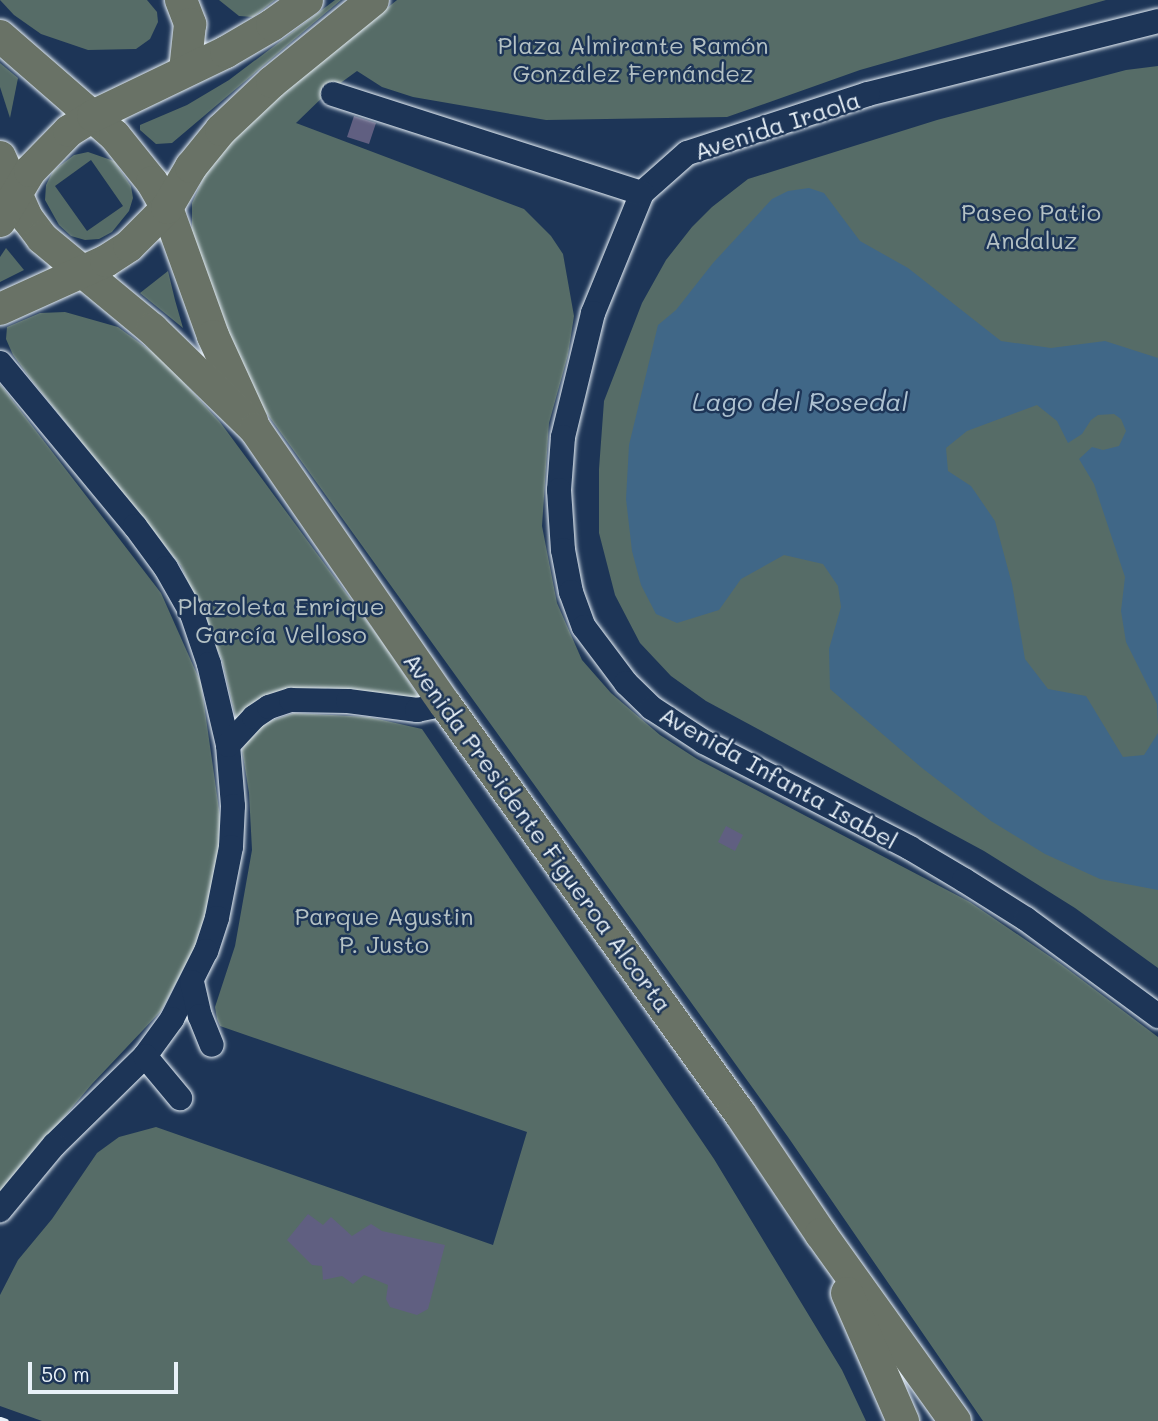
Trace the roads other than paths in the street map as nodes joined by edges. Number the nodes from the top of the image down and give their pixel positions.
1 (181, 0) edge
2 (307, 0) edge
3 (373, 0) edge
4 (1158, 21) edge
5 (0, 36) edge
6 (185, 71) junction
7 (332, 94) dead end
8 (93, 116) junction
9 (0, 156) edge
10 (642, 193) junction
11 (8, 208) edge
12 (167, 208) junction
13 (82, 271) junction
14 (0, 309) edge
15 (0, 363) edge
16 (255, 429) junction
17 (445, 704) junction
18 (228, 745) junction
19 (192, 982) junction
20 (1158, 1016) edge
21 (212, 1045) dead end
22 (145, 1056) junction
23 (180, 1098) dead end
24 (0, 1210) edge
25 (821, 1234) junction
26 (903, 1421) edge
27 (955, 1421) edge

1 - 6 main road
2 - 6 main road
3 - 12 main road
4 - 10 street, Avenida Iraola
5 - 8 main road, Avenida Presidente Figueroa Alcorta
6 - 8 main road
7 - 10 street
8 - 11 main road
8 - 12 main road, Avenida Presidente Figueroa Alcorta
9 - 11 main road, Avenida Presidente Figueroa Alcorta
10 - 20 street, Avenida Infanta Isabel
11 - 13 main road, Avenida Presidente Figueroa Alcorta
12 - 13 main road
12 - 16 main road, Avenida Presidente Figueroa Alcorta
13 - 14 main road
13 - 16 main road, Avenida Presidente Figueroa Alcorta
15 - 18 street
16 - 17 main road, Avenida Presidente Figueroa Alcorta
17 - 18 street
17 - 25 main road, Avenida Presidente Figueroa Alcorta
18 - 19 street
19 - 21 street
19 - 22 street
22 - 23 street
22 - 24 street
25 - 26 main road, Avenida Presidente Figueroa Alcorta
25 - 27 main road, Avenida Presidente Figueroa Alcorta

